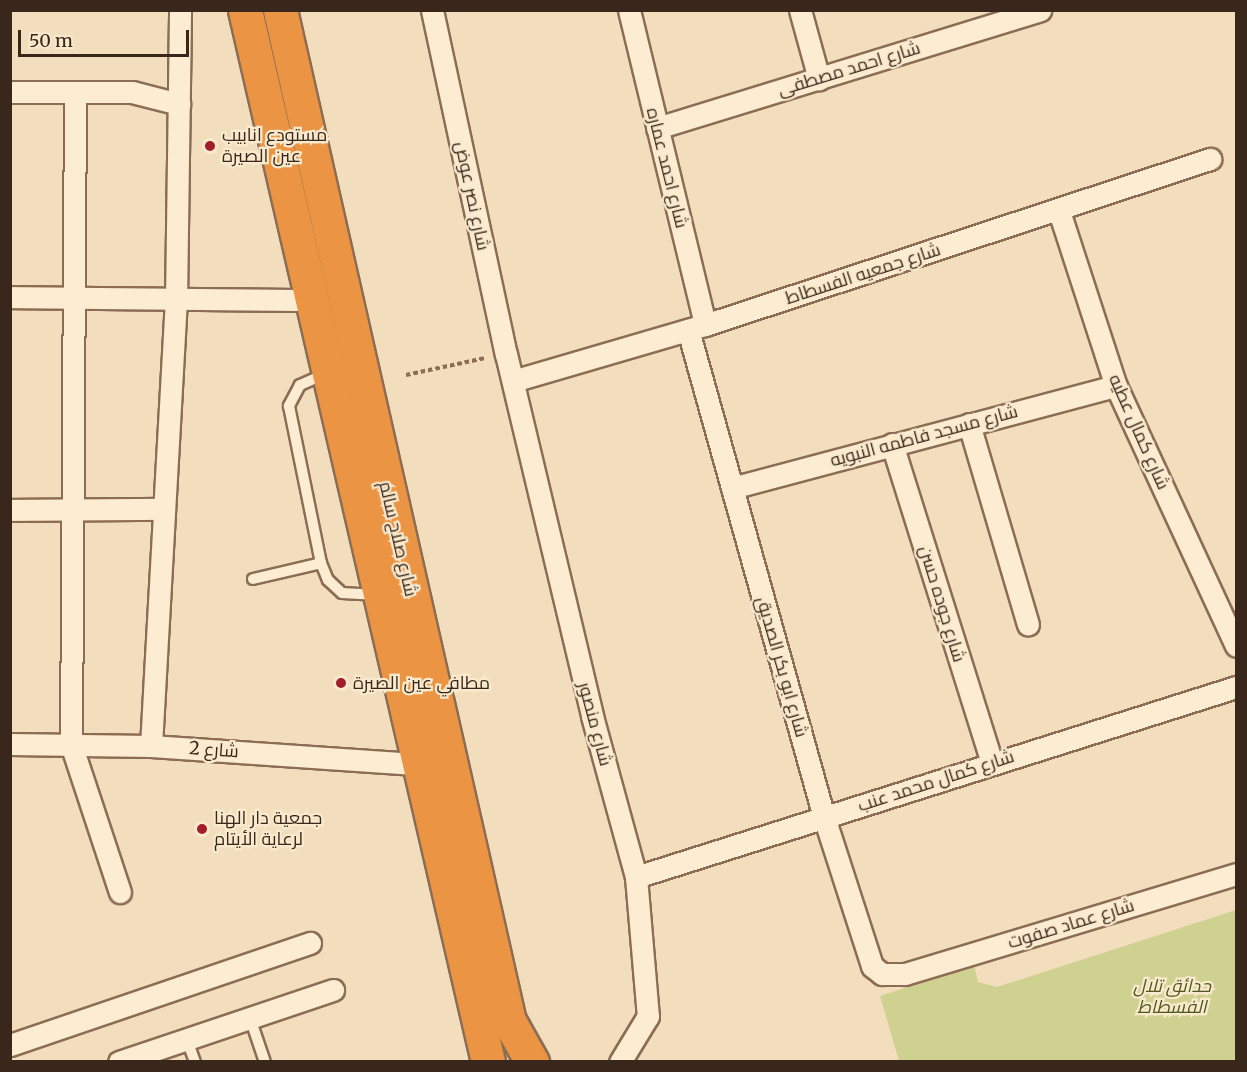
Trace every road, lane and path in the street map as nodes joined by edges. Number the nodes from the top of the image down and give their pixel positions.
1 (180, 10) edge
2 (245, 10) edge
3 (280, 10) edge
4 (432, 10) edge
5 (629, 10) edge
6 (800, 10) edge
7 (1040, 10) edge
8 (819, 79) junction
9 (10, 92) edge
10 (75, 92) junction
11 (179, 104) junction
12 (657, 128) junction
13 (1210, 159) dead end
14 (1059, 211) junction
15 (10, 297) edge
16 (73, 297) junction
17 (312, 300) junction
18 (176, 302) junction
19 (697, 327) junction
20 (506, 354) junction
21 (330, 372) junction
22 (406, 375) dead end
23 (513, 381) junction
24 (1116, 386) junction
25 (969, 424) junction
26 (892, 444) junction
27 (732, 488) junction
28 (72, 509) junction
29 (163, 509) junction
30 (10, 510) edge
31 (321, 563) junction
32 (253, 579) dead end
33 (379, 595) junction
34 (1028, 625) dead end
35 (1236, 646) edge
36 (1236, 687) edge
37 (10, 744) edge
38 (71, 744) junction
39 (151, 746) junction
40 (992, 763) junction
41 (418, 764) junction
42 (824, 817) junction
43 (1236, 874) edge
44 (636, 877) junction
45 (120, 892) dead end
46 (310, 943) dead end
47 (905, 974) joint
48 (333, 990) dead end
49 (250, 1018) junction
50 (187, 1040) junction
51 (10, 1045) edge
52 (119, 1062) edge
53 (195, 1062) edge
54 (265, 1062) edge
55 (488, 1062) edge
56 (532, 1062) edge
57 (620, 1062) edge

1 - 11 street
2 - 17 highway, شارع صلاح سالم
3 - 56 highway, شارع صلاح سالم
4 - 20 street, شارع نصر عوض
5 - 12 street, شارع احمد عماره
6 - 8 street
7 - 8 street, شارع احمد مصطفى
8 - 12 street, شارع احمد مصطفى
9 - 10 street
10 - 11 street
10 - 16 street
11 - 18 street
12 - 19 street, شارع احمد عماره
13 - 14 street, شارع جمعيه الفسطاط
14 - 19 street, شارع جمعيه الفسطاط
14 - 24 street, شارع كمال عطيه
15 - 16 street
16 - 18 street
16 - 28 street
17 - 18 street
17 - 21 highway, شارع صلاح سالم
18 - 29 street
19 - 23 street, شارع جمعيه الفسطاط
19 - 27 street, شارع ابو بكر الصديق
20 - 22 path
20 - 23 street, شارع نصر عوض
21 - 31 lane
21 - 33 highway, شارع صلاح سالم
23 - 44 street, شارع منصور
24 - 25 street, شارع مسجد فاطمه النبويه
24 - 35 street, شارع كمال عطيه
25 - 26 street, شارع مسجد فاطمه النبويه
25 - 34 street
26 - 27 street, شارع مسجد فاطمه النبويه
26 - 40 street, شارع جوده حسن
27 - 42 street, شارع ابو بكر الصديق
28 - 29 street
28 - 30 street
28 - 38 street
29 - 39 street
31 - 32 lane
31 - 33 lane
33 - 41 highway, شارع صلاح سالم
36 - 40 street, شارع كمال محمد عنب
37 - 38 street, شارع 2
38 - 39 street, شارع 2
38 - 45 street
39 - 41 street, شارع 2
40 - 42 street, شارع كمال محمد عنب
41 - 55 highway, شارع صلاح سالم
42 - 44 street, شارع كمال محمد عنب
42 - 47 street, شارع ابو بكر الصديق
43 - 47 street, شارع عماد صفوت
44 - 57 street, شارع منصور
46 - 51 street
48 - 49 street
49 - 50 street
49 - 54 lane
50 - 52 street
50 - 53 lane

